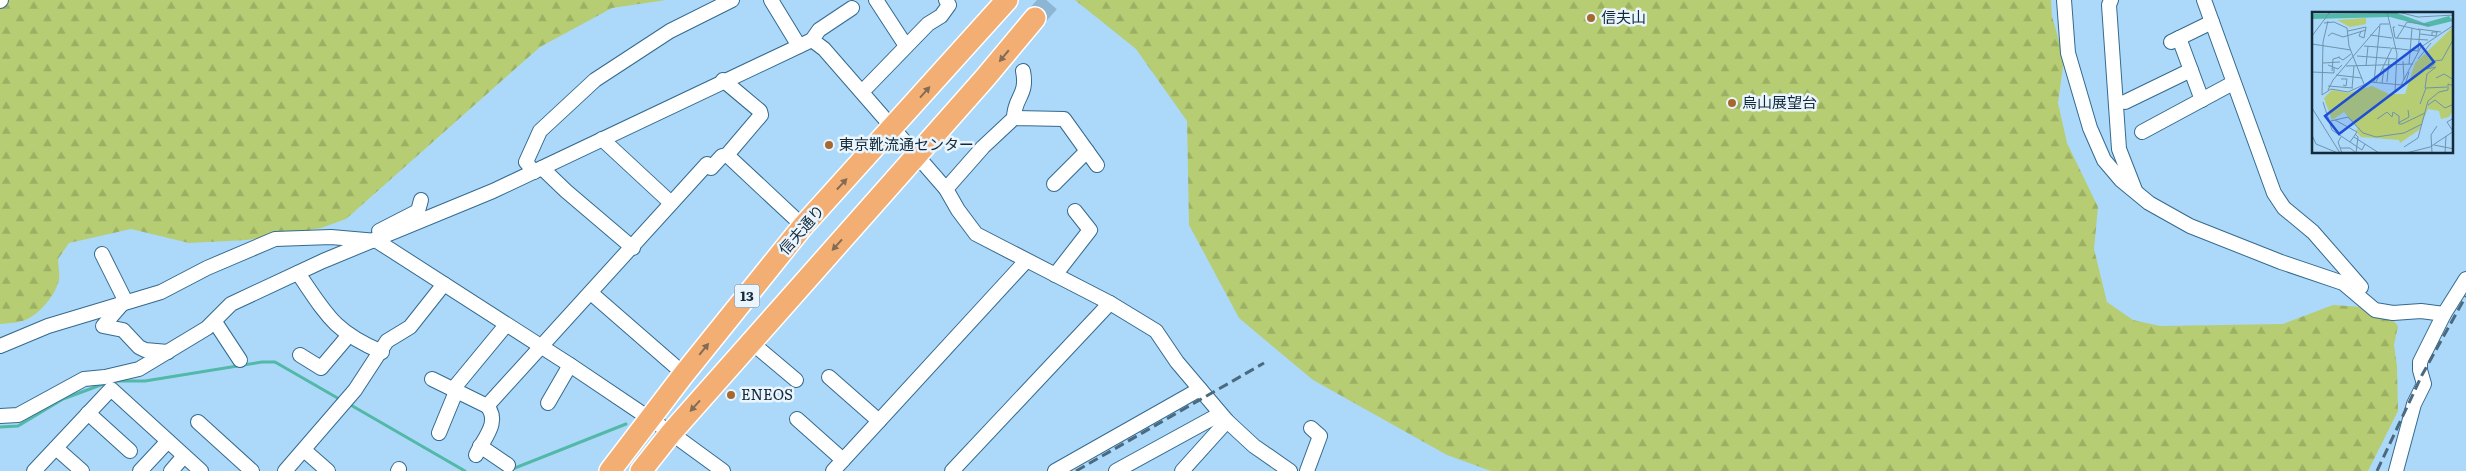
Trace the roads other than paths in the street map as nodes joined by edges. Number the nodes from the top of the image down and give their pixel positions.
1 (732, 0) edge
2 (771, 0) edge
3 (876, 0) edge
4 (946, 0) edge
5 (1007, 0) edge
6 (2064, 0) edge
7 (2111, 0) edge
8 (2204, 0) edge
9 (852, 8) dead end
10 (1035, 18) tunnel mouth
11 (2212, 22) junction
12 (812, 40) junction
13 (799, 46) junction
14 (906, 46) junction
15 (2191, 70) junction
16 (1022, 71) dead end
17 (723, 80) junction
18 (2233, 83) junction
19 (862, 92) junction
20 (2202, 100) junction
21 (2125, 102) dead end
22 (1014, 118) junction
23 (892, 129) junction
24 (2142, 132) dead end
25 (602, 139) junction
26 (1087, 151) junction
27 (727, 155) junction
28 (916, 156) junction
29 (1097, 165) dead end
30 (538, 170) junction
31 (1054, 184) dead end
32 (946, 189) junction
33 (2136, 192) junction
34 (421, 200) dead end
35 (671, 203) junction
36 (1075, 211) dead end
37 (803, 226) junction
38 (377, 241) junction
39 (633, 248) junction
40 (102, 254) dead end
41 (1026, 261) junction
42 (298, 273) junction
43 (1055, 275) junction
44 (2466, 279) edge
45 (444, 284) junction
46 (591, 293) junction
47 (124, 302) junction
48 (1110, 303) junction
49 (2387, 312) junction
50 (2444, 314) junction
51 (215, 322) junction
52 (506, 325) junction
53 (349, 335) junction
54 (752, 343) junction
55 (0, 346) edge
56 (541, 346) junction
57 (168, 352) junction
58 (382, 352) junction
59 (300, 355) dead end
60 (240, 360) dead end
61 (570, 365) junction
62 (684, 374) junction
63 (829, 377) dead end
64 (432, 379) dead end
65 (796, 380) dead end
66 (108, 383) junction
67 (1200, 389) junction
68 (455, 392) junction
69 (548, 403) dead end
70 (487, 406) junction
71 (88, 413) junction
72 (0, 416) edge
73 (1224, 417) junction
74 (797, 419) dead end
75 (649, 420) junction
76 (879, 421) junction
77 (198, 422) dead end
78 (1311, 428) dead end
79 (439, 433) dead end
80 (671, 433) junction
81 (168, 441) junction
82 (56, 448) junction
83 (304, 450) junction
84 (130, 451) dead end
85 (184, 456) junction
86 (843, 460) junction
87 (508, 465) dead end
88 (34, 471) edge
89 (82, 471) edge
90 (140, 471) edge
91 (171, 471) edge
92 (201, 471) edge
93 (252, 471) edge
94 (285, 471) edge
95 (328, 471) edge
96 (610, 471) edge
97 (641, 471) edge
98 (723, 471) edge
99 (833, 471) edge
100 (952, 471) edge
101 (1055, 471) edge
102 (1116, 471) edge
103 (1182, 471) edge
104 (1290, 471) edge
105 (1307, 471) edge
106 (2396, 471) edge

1 - 30 street
2 - 13 street
3 - 14 street
4 - 14 street
23 -> 5 highway, 信夫通り / 13
6 - 33 street
7 - 33 street
8 - 11 street
9 - 12 street
10 -> 28 highway, 13
11 - 15 street
11 - 18 street
12 - 13 street
12 - 19 street
13 - 17 street
14 - 19 street
15 - 20 street
15 - 21 street
16 - 22 street
17 - 25 street
17 - 27 street
18 - 20 street
18 - 49 street
19 - 23 street
20 - 24 street
22 - 26 street
22 - 32 street
23 - 28 street
37 -> 23 highway, 信夫通り / 13
25 - 30 street
25 - 35 street
26 - 29 street
26 - 31 street
27 - 35 street
27 - 37 street
28 - 32 street
28 -> 54 highway, 13
30 - 38 street
30 - 39 street
32 - 41 street
33 - 49 street
34 - 38 street
35 - 39 street
36 - 43 street
62 -> 37 highway, 信夫通り / 13
38 - 42 street
38 - 45 street
38 - 47 street
39 - 46 street
40 - 47 street
41 - 43 street
41 - 76 street
42 - 51 street
42 - 53 street
43 - 48 street
44 - 50 street
45 - 52 street
45 - 58 street
46 - 56 street
46 - 62 street
47 - 55 street
47 - 57 street
48 - 67 street
48 - 100 street
49 - 50 street
50 - 106 street
51 - 57 street
51 - 60 street
52 - 56 street
52 - 68 street
53 - 58 street
53 - 59 street
54 - 65 street
54 -> 80 highway, 13
56 - 61 street
56 - 70 street
57 - 66 street
58 - 83 street
61 - 69 street
61 - 75 street
62 - 75 highway, 信夫通り / 13
63 - 76 street
64 - 68 street
66 - 71 street
66 - 72 street
66 - 81 street
67 - 73 street
67 - 101 street
68 - 70 street
68 - 79 street
70 - 87 street
71 - 82 street
71 - 84 street
73 - 102 street
73 - 103 street
73 - 104 street
74 - 86 street
75 - 80 street
75 - 96 highway, 信夫通り / 13
76 - 86 street
77 - 93 street
78 - 105 street
80 - 97 highway, 13
80 - 98 street
81 - 85 street
81 - 90 street
82 - 88 street
82 - 89 street
83 - 94 street
83 - 95 street
85 - 91 street
85 - 92 street
86 - 99 street

